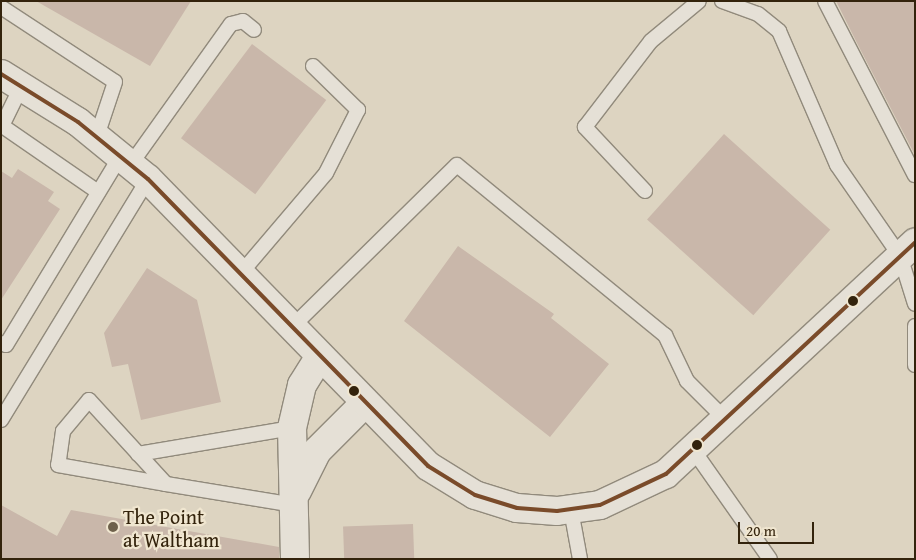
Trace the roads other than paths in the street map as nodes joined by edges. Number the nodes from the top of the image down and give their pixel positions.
1 (699, 1) edge
2 (722, 1) edge
3 (825, 1) edge
4 (1, 7) edge
5 (254, 30) dead end
6 (313, 66) dead end
7 (12, 79) edge
8 (2, 126) edge
9 (97, 136) junction
10 (133, 166) junction
11 (915, 175) edge
12 (645, 190) dead end
13 (98, 192) junction
14 (908, 250) edge
15 (241, 273) junction
16 (915, 304) edge
17 (915, 326) edge
18 (292, 327) junction
19 (1, 343) edge
20 (320, 356) junction
21 (915, 365) edge
22 (365, 403) junction
23 (1, 420) edge
24 (727, 421) junction
25 (292, 428) junction
26 (694, 451) junction
27 (138, 454) junction
28 (166, 484) junction
29 (294, 505) junction
30 (571, 510) junction
31 (295, 559) edge
32 (580, 559) edge
33 (770, 559) edge

1 - 12 lane
2 - 14 lane
3 - 11 lane
4 - 9 lane
5 - 10 lane
6 - 15 lane
7 - 8 lane
7 - 9 street
8 - 13 lane
9 - 10 street
10 - 13 lane
10 - 15 street
10 - 23 lane
13 - 19 lane
14 - 16 lane
14 - 24 street
15 - 18 street
17 - 21 lane
18 - 20 street
18 - 24 lane
20 - 22 street
20 - 25 street
22 - 29 street
22 - 30 street
24 - 26 street
25 - 27 lane
25 - 29 street
26 - 30 street
26 - 33 lane
27 - 28 lane
27 - 28 lane
28 - 29 lane
29 - 31 street
30 - 32 lane

